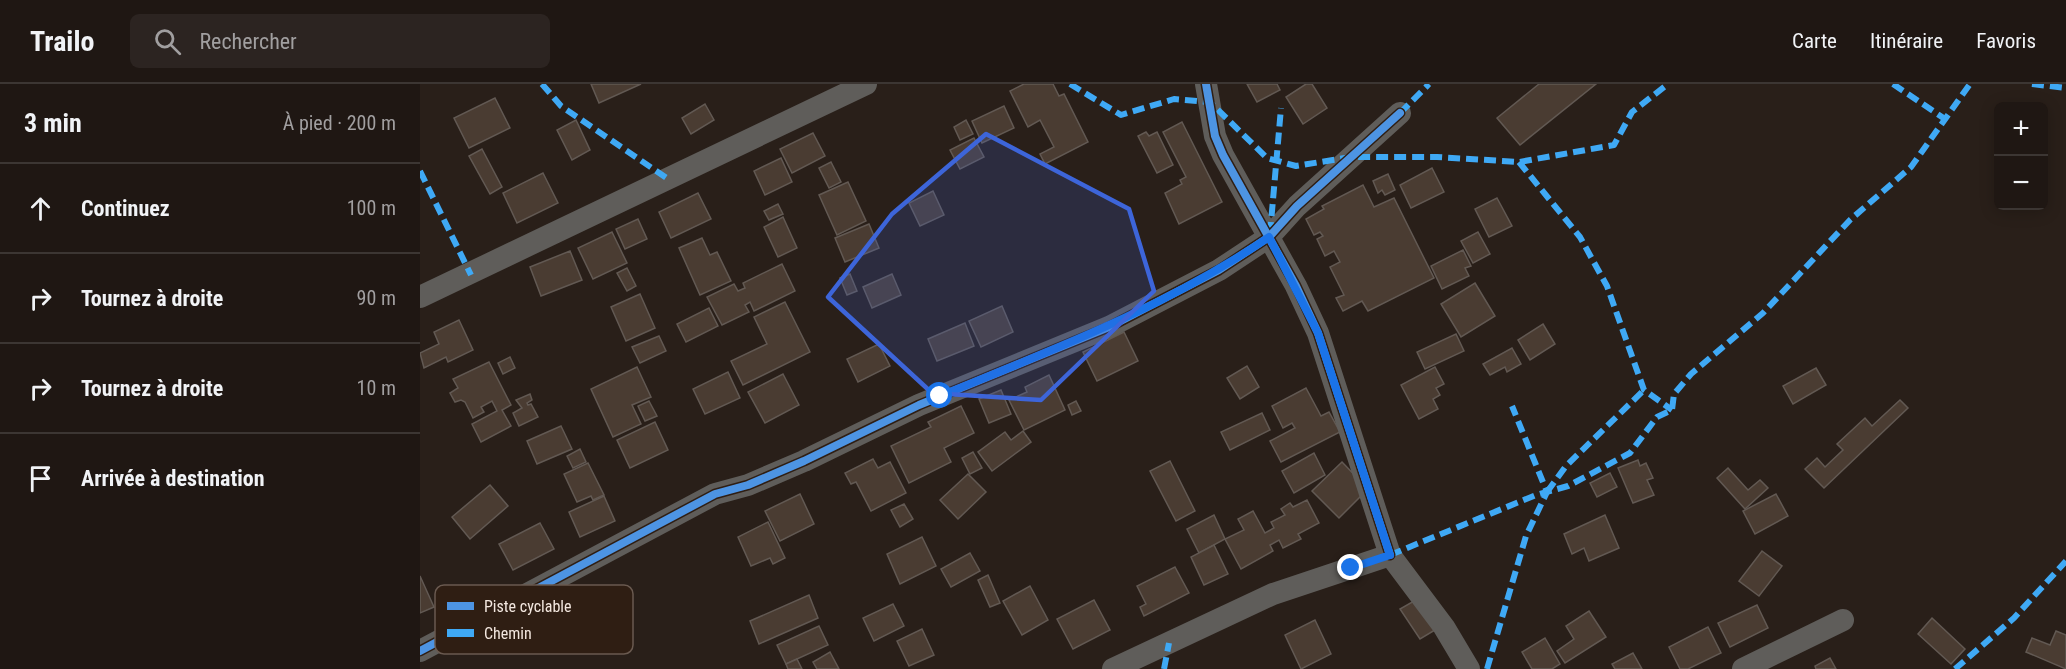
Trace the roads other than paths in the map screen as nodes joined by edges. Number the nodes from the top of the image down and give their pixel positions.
1 (866, 84) edge
2 (1206, 84) edge
3 (1400, 113) dead end
4 (1269, 237) junction
5 (420, 297) edge
6 (1390, 555) junction
7 (544, 585) edge
8 (1843, 620) dead end
9 (435, 643) edge
10 (420, 651) edge
11 (1113, 669) edge
12 (1469, 669) edge
13 (1743, 669) edge

1 - 5 street
2 - 4 street
3 - 4 street
4 - 6 street
4 - 7 street
6 - 11 street
6 - 12 street
8 - 13 street
9 - 10 street

